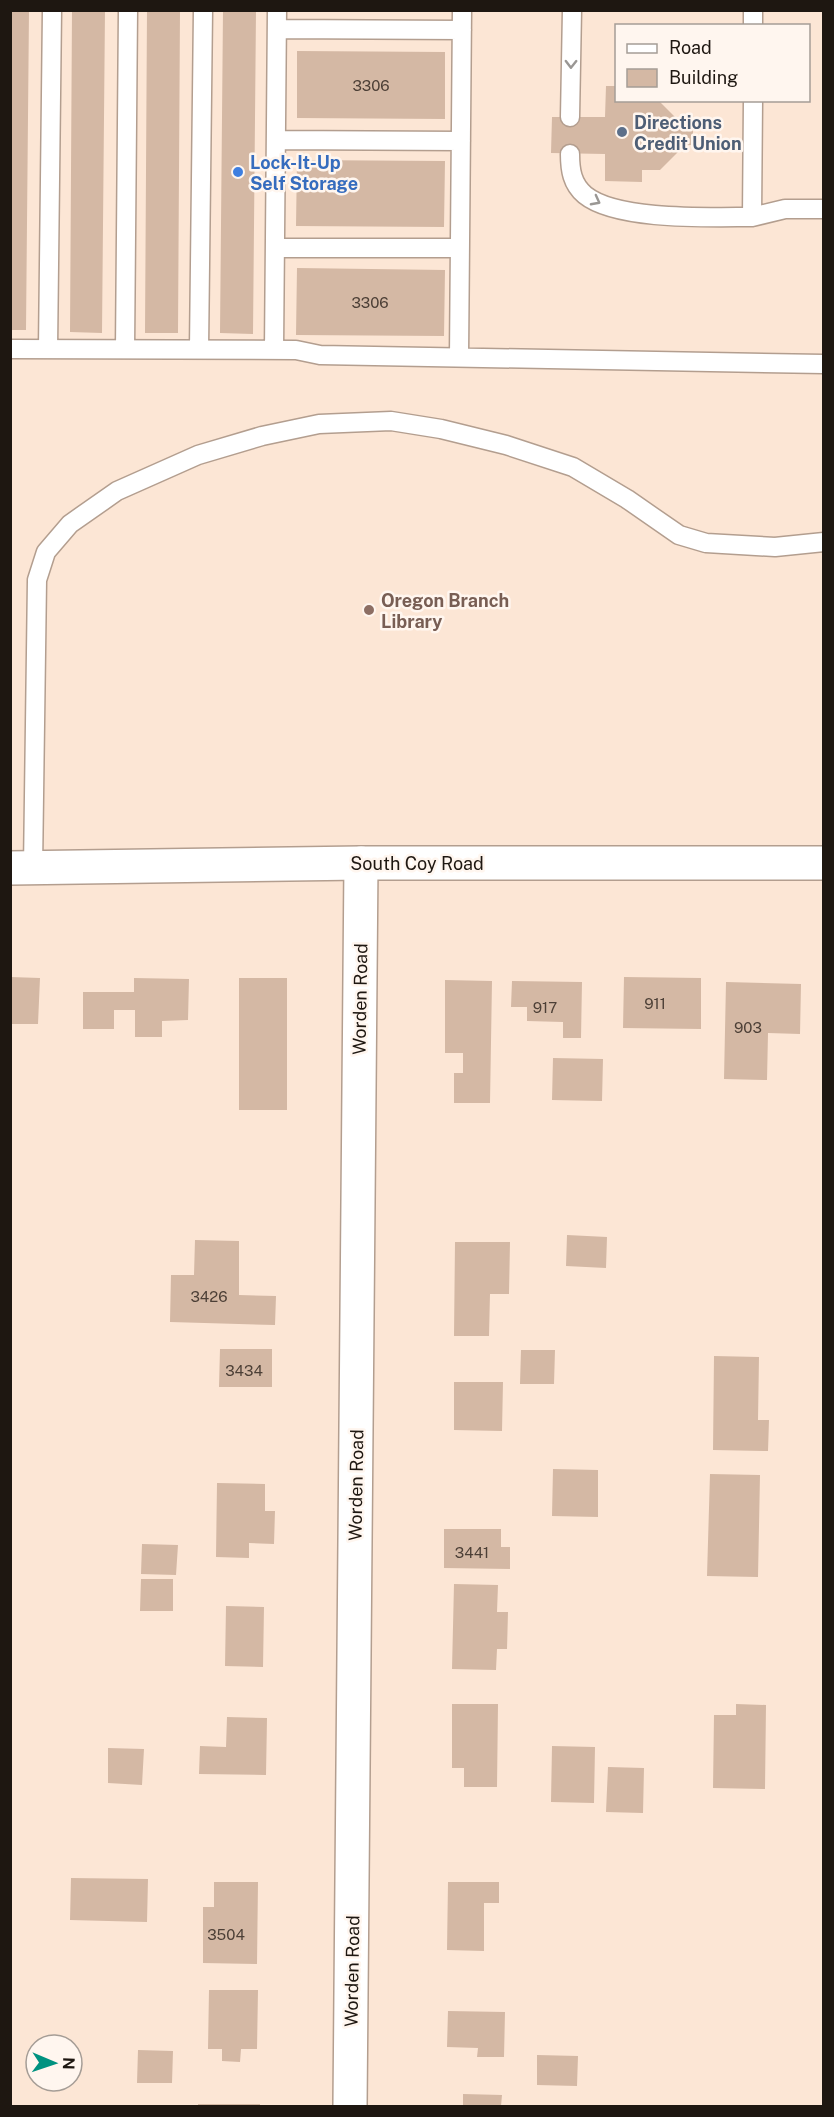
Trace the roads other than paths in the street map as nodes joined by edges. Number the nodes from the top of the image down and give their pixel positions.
1 (51, 10) edge
2 (128, 10) edge
3 (203, 10) edge
4 (462, 10) edge
5 (572, 10) edge
6 (277, 20) edge
7 (462, 30) junction
8 (753, 102) edge
9 (570, 117) dead end
10 (276, 140) junction
11 (461, 141) junction
12 (570, 154) dead end
13 (824, 209) edge
14 (752, 217) junction
15 (275, 248) junction
16 (460, 248) junction
17 (10, 349) edge
18 (48, 349) junction
19 (125, 349) junction
20 (199, 349) junction
21 (274, 350) junction
22 (459, 357) junction
23 (824, 364) edge
24 (824, 542) edge
25 (361, 863) junction
26 (824, 863) edge
27 (22, 868) edge
28 (350, 2106) edge

1 - 18 lane
2 - 19 lane
3 - 20 lane
4 - 7 lane
5 -> 9 lane
6 - 7 lane
6 - 10 lane
7 - 11 lane
8 - 14 lane
10 - 11 lane
10 - 15 lane
11 - 16 lane
12 -> 14 lane
13 - 14 lane
15 - 16 lane
15 - 21 lane
16 - 22 lane
17 - 18 lane
18 - 19 lane
19 - 20 lane
20 - 21 lane
21 - 22 lane
22 - 23 lane
24 - 27 lane
25 - 26 street, South Coy Road
25 - 27 street, South Coy Road
25 - 28 street, Worden Road

